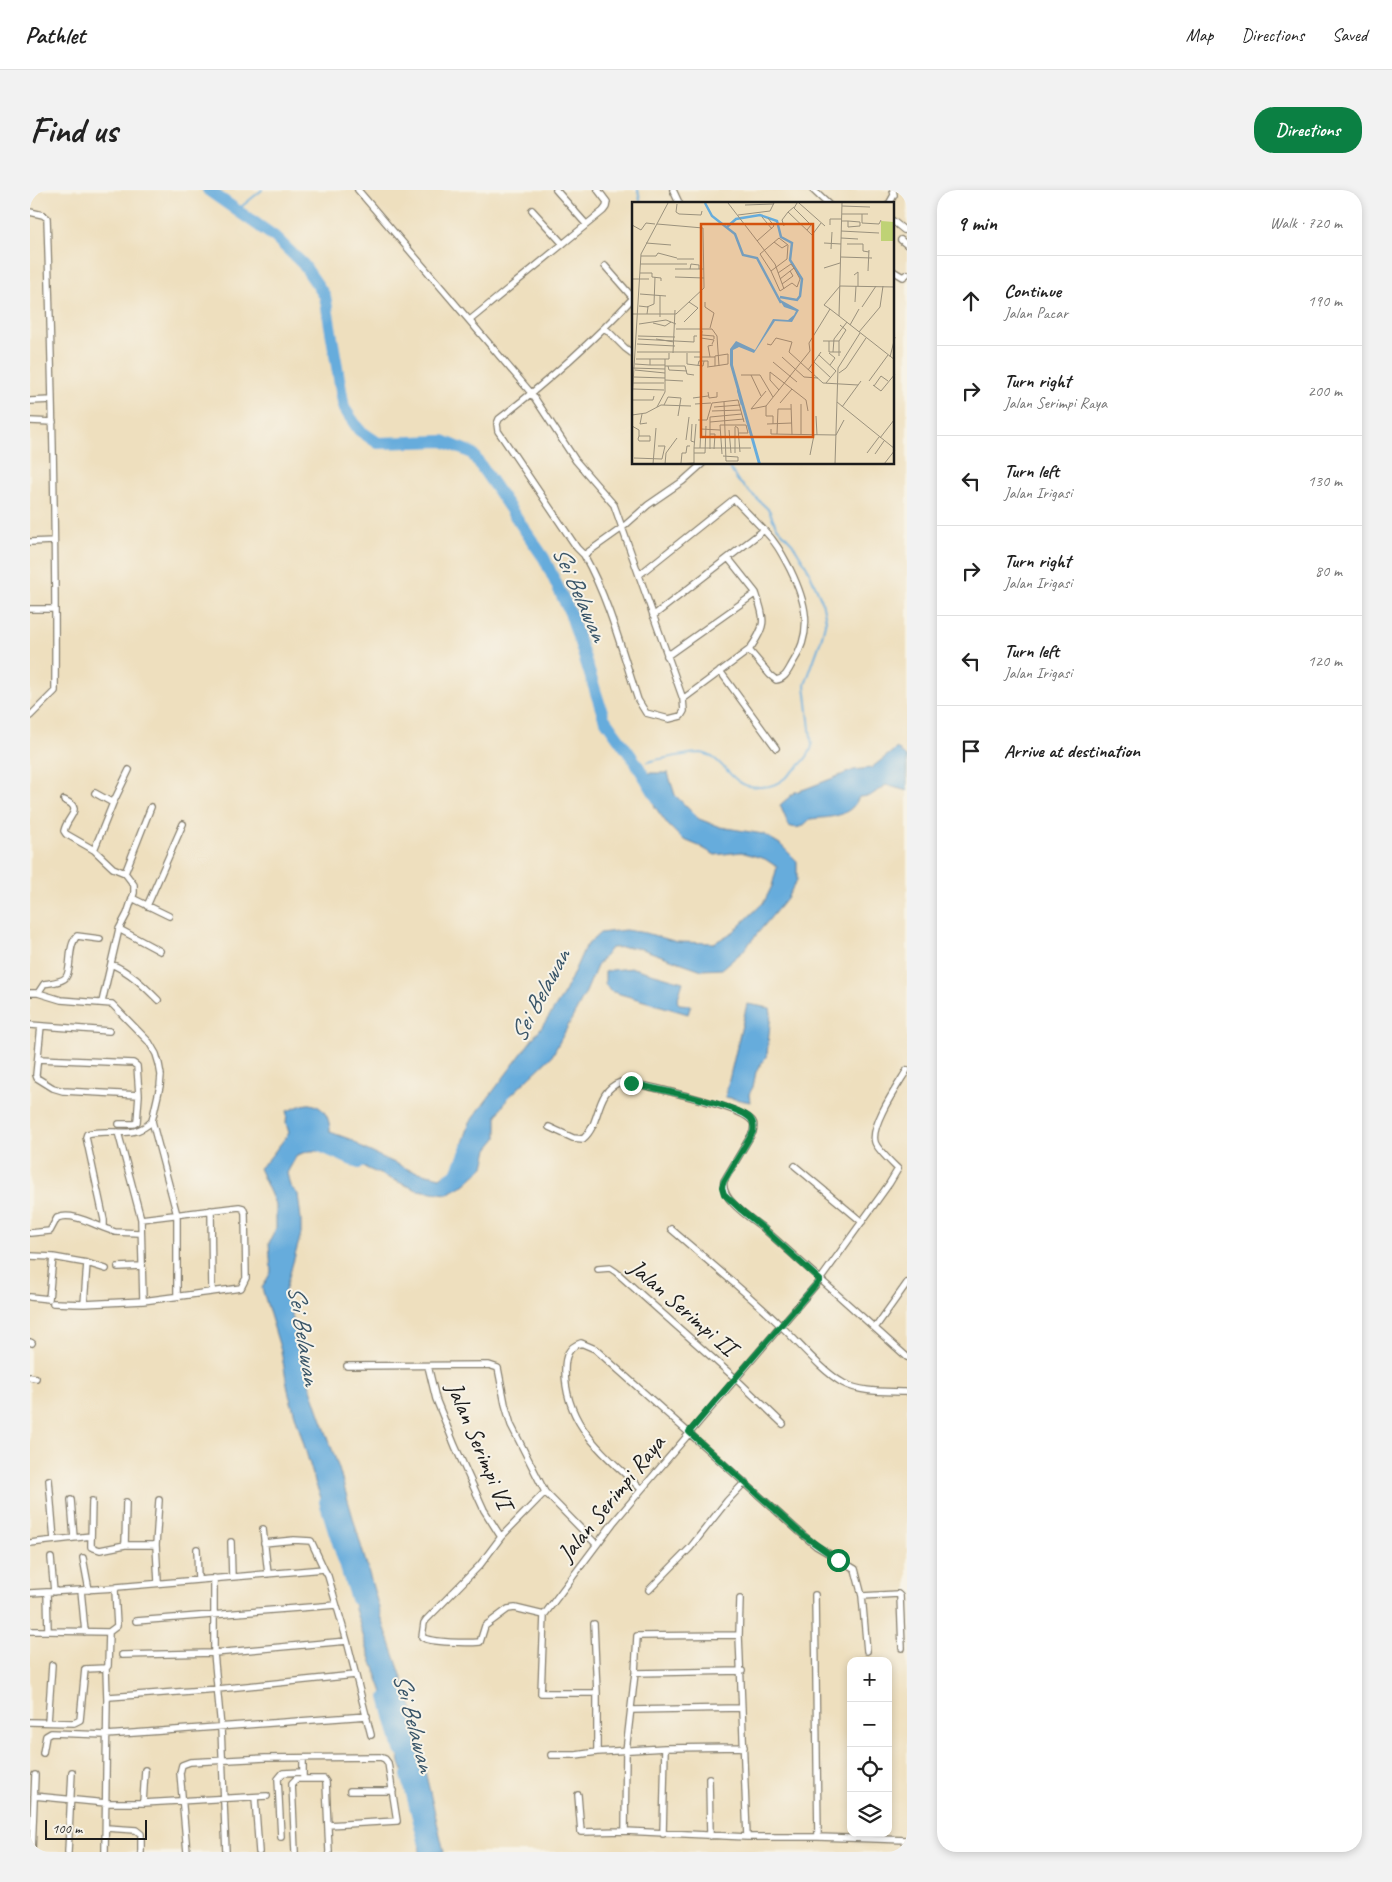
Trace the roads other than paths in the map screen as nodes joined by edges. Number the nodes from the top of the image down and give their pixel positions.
1 (358, 190) edge
2 (556, 190) edge
3 (598, 190) edge
4 (673, 190) edge
5 (813, 190) edge
6 (892, 190) edge
7 (679, 202) dead end
8 (826, 202) edge
9 (890, 202) edge
10 (532, 210) dead end
11 (30, 212) edge
12 (894, 222) edge
13 (586, 224) junction
14 (904, 230) dead end
15 (901, 240) dead end
16 (563, 244) junction
17 (907, 245) edge
18 (605, 266) dead end
19 (894, 272) edge
20 (907, 274) edge
21 (632, 297) edge
22 (632, 299) edge
23 (470, 320) junction
24 (605, 328) junction
25 (632, 353) edge
26 (532, 394) junction
27 (52, 400) junction
28 (30, 401) edge
29 (30, 421) edge
30 (53, 422) junction
31 (701, 465) edge
32 (622, 528) junction
33 (764, 530) junction
34 (54, 541) junction
35 (30, 542) edge
36 (584, 555) junction
37 (729, 559) junction
38 (639, 575) junction
39 (756, 593) junction
40 (30, 609) edge
41 (55, 609) junction
42 (653, 616) junction
43 (749, 650) junction
44 (667, 656) junction
45 (720, 672) junction
46 (683, 698) junction
47 (30, 716) edge
48 (776, 748) dead end
49 (129, 770) dead end
50 (95, 793) dead end
51 (64, 800) dead end
52 (113, 803) junction
53 (152, 808) dead end
54 (183, 824) dead end
55 (94, 850) junction
56 (124, 873) junction
57 (132, 898) junction
58 (147, 906) junction
59 (169, 916) dead end
60 (119, 929) junction
61 (100, 940) dead end
62 (160, 951) dead end
63 (110, 964) junction
64 (30, 993) edge
65 (38, 993) junction
66 (158, 1000) dead end
67 (102, 1002) junction
68 (30, 1025) edge
69 (41, 1026) junction
70 (109, 1031) dead end
71 (38, 1059) junction
72 (907, 1070) edge
73 (139, 1095) junction
74 (152, 1120) junction
75 (119, 1124) dead end
76 (549, 1127) dead end
77 (118, 1132) junction
78 (795, 1166) dead end
79 (211, 1210) junction
80 (177, 1215) junction
81 (141, 1219) junction
82 (862, 1222) junction
83 (104, 1228) junction
84 (671, 1229) dead end
85 (30, 1233) edge
86 (140, 1233) junction
87 (30, 1256) edge
88 (53, 1257) junction
89 (87, 1263) junction
90 (142, 1266) junction
91 (118, 1267) dead end
92 (106, 1269) dead end
93 (598, 1269) dead end
94 (820, 1280) junction
95 (907, 1283) edge
96 (212, 1292) junction
97 (177, 1296) junction
98 (30, 1297) edge
99 (143, 1300) junction
100 (53, 1303) dead end
101 (84, 1304) junction
102 (781, 1325) junction
103 (875, 1328) junction
104 (907, 1357) edge
105 (347, 1366) dead end
106 (428, 1366) junction
107 (735, 1378) junction
108 (907, 1392) edge
109 (783, 1424) dead end
110 (689, 1432) junction
111 (49, 1480) dead end
112 (745, 1482) junction
113 (641, 1490) junction
114 (545, 1492) junction
115 (71, 1500) dead end
116 (159, 1500) dead end
117 (92, 1501) dead end
118 (126, 1502) dead end
119 (262, 1529) dead end
120 (91, 1536) junction
121 (501, 1537) junction
122 (74, 1538) junction
123 (54, 1540) junction
124 (30, 1542) edge
125 (231, 1542) dead end
126 (264, 1543) junction
127 (156, 1544) junction
128 (596, 1544) junction
129 (126, 1545) junction
130 (197, 1549) dead end
131 (51, 1558) dead end
132 (84, 1558) dead end
133 (324, 1569) junction
134 (268, 1574) junction
135 (232, 1577) junction
136 (214, 1578) junction
137 (198, 1580) junction
138 (158, 1582) junction
139 (115, 1588) junction
140 (81, 1590) junction
141 (89, 1590) junction
142 (649, 1590) dead end
143 (47, 1592) junction
144 (54, 1592) junction
145 (30, 1593) edge
146 (815, 1595) dead end
147 (862, 1596) junction
148 (740, 1599) dead end
149 (336, 1605) junction
150 (215, 1615) junction
151 (544, 1615) junction
152 (136, 1621) dead end
153 (594, 1624) dead end
154 (30, 1630) edge
155 (48, 1631) junction
156 (85, 1632) junction
157 (110, 1632) junction
158 (739, 1635) junction
159 (347, 1641) junction
160 (902, 1648) dead end
161 (867, 1651) dead end
162 (214, 1653) junction
163 (122, 1655) dead end
164 (52, 1665) dead end
165 (106, 1668) junction
166 (742, 1671) junction
167 (635, 1673) junction
168 (355, 1675) junction
169 (218, 1689) junction
170 (597, 1693) junction
171 (107, 1699) junction
172 (742, 1708) junction
173 (631, 1710) junction
174 (366, 1716) junction
175 (30, 1722) edge
176 (48, 1722) junction
177 (221, 1728) junction
178 (106, 1735) junction
179 (372, 1735) dead end
180 (744, 1747) junction
181 (665, 1748) junction
182 (626, 1751) junction
183 (597, 1752) junction
184 (43, 1753) dead end
185 (551, 1755) dead end
186 (303, 1758) junction
187 (222, 1760) junction
188 (145, 1770) dead end
189 (72, 1772) dead end
190 (35, 1775) dead end
191 (303, 1775) junction
192 (709, 1778) dead end
193 (393, 1790) junction
194 (350, 1791) dead end
195 (578, 1795) dead end
196 (34, 1796) junction
197 (267, 1796) dead end
198 (254, 1797) junction
199 (223, 1799) junction
200 (70, 1800) junction
201 (183, 1800) junction
202 (143, 1802) junction
203 (106, 1803) junction
204 (328, 1825) junction
205 (106, 1828) junction
206 (624, 1831) junction
207 (663, 1834) junction
208 (710, 1836) junction
209 (281, 1837) dead end
210 (746, 1837) junction
211 (818, 1837) junction
212 (907, 1840) edge
213 (32, 1852) edge
214 (68, 1852) edge
215 (105, 1852) edge
216 (142, 1852) edge
217 (187, 1852) edge
218 (226, 1852) edge
219 (259, 1852) edge
220 (295, 1852) edge
221 (329, 1852) edge

1 - 23 street
2 - 13 street
3 - 13 street
4 - 7 street
5 - 8 street
6 - 9 street
10 - 16 street
11 - 27 street
12 - 14 street
13 - 16 street
15 - 17 street
16 - 23 street
18 - 21 street
19 - 20 street
22 - 24 street
23 - 26 street
24 - 25 street
24 - 26 street
26 - 32 street
26 - 36 street
27 - 28 street
27 - 30 street
29 - 30 street
30 - 34 street
31 - 32 street
32 - 36 street
32 - 38 street
33 - 37 street
33 - 38 street
33 - 43 street
34 - 35 street
34 - 41 street
36 - 46 street
37 - 39 street
37 - 42 street
38 - 42 street
39 - 43 street
39 - 44 street
40 - 41 street
41 - 47 street
42 - 44 street
43 - 45 street
44 - 46 street
45 - 46 street
45 - 48 street
49 - 52 street
50 - 52 street
51 - 55 street
52 - 55 street
53 - 56 street
54 - 58 street
55 - 56 street
56 - 57 street
57 - 58 street
57 - 60 street
58 - 59 street
60 - 62 street
60 - 63 street
61 - 65 street
63 - 66 street
63 - 67 street
64 - 65 street
65 - 67 street
67 - 74 street
68 - 69 street
69 - 70 street
69 - 71 street
71 - 73 street
71 - 73 street
72 - 82 street, Jalan Serimpi Raya
73 - 75 street
74 - 77 street
74 - 80 street
76 - 94 street
77 - 81 street
77 - 83 street
78 - 82 street
79 - 80 street
79 - 96 street
79 - 96 street
80 - 81 street
80 - 97 street
81 - 86 street
82 - 94 street, Jalan Serimpi Raya
83 - 85 street
83 - 86 street
84 - 102 street
86 - 90 street
87 - 88 street
88 - 89 street
88 - 98 street
89 - 92 street
89 - 101 street
90 - 91 street
90 - 99 street
93 - 107 street, Jalan Serimpi II
94 - 102 street, Jalan Serimpi Raya
94 - 103 street
95 - 103 street
96 - 97 street
97 - 99 street
99 - 101 street
100 - 101 street
102 - 107 street, Jalan Serimpi Raya
102 - 108 street
103 - 104 street
105 - 106 street
106 - 114 street
106 - 121 street, Jalan Serimpi VI
107 - 109 street, Jalan Serimpi II
107 - 110 street, Jalan Serimpi Raya
110 - 112 street
110 - 113 street, Jalan Serimpi Raya
110 - 113 street
111 - 123 street
112 - 142 street
112 - 147 street
113 - 128 street, Jalan Serimpi Raya
114 - 121 street
114 - 128 street
115 - 122 street
116 - 127 street
117 - 120 street
118 - 129 street
119 - 126 street
120 - 122 street
120 - 129 street
121 - 151 street
122 - 123 street
123 - 124 street
125 - 135 street
126 - 133 street
126 - 134 street
127 - 129 street
127 - 138 street
128 - 151 street, Jalan Serimpi Raya
130 - 137 street
131 - 144 street
132 - 141 street
133 - 134 street
133 - 149 street
134 - 135 street
135 - 136 street
136 - 137 street
136 - 150 street
137 - 138 street
138 - 139 street
139 - 141 street
139 - 157 street
140 - 141 street
140 - 144 street
140 - 156 street
143 - 144 street
143 - 145 street
143 - 155 street
146 - 211 street
147 - 160 street
147 - 161 street
148 - 158 street
149 - 150 street
149 - 159 street
150 - 152 street
150 - 162 street
151 - 170 street
153 - 170 street
154 - 155 street
155 - 156 street
156 - 157 street
157 - 165 street
158 - 166 street
158 - 167 street
159 - 162 street
159 - 168 street
162 - 163 street
162 - 169 street
164 - 176 street
165 - 171 street
165 - 176 street
166 - 167 street
166 - 172 street
167 - 173 street
168 - 169 street
168 - 174 street
169 - 171 street
169 - 177 street
170 - 183 street
171 - 178 street
172 - 173 street
172 - 180 street
173 - 182 street
174 - 177 street
174 - 179 street
175 - 176 street
177 - 178 street
177 - 187 street
178 - 184 street
178 - 203 street
180 - 181 street
180 - 210 street
181 - 182 street
181 - 207 street
182 - 183 street
182 - 206 street
183 - 185 street
186 - 187 street
186 - 191 street
186 - 193 street
187 - 199 street
187 - 201 street
188 - 202 street
189 - 200 street
190 - 196 street
191 - 204 street
191 - 209 street
191 - 220 street
192 - 208 street
193 - 194 street
193 - 204 street
195 - 206 street
196 - 200 street
196 - 213 street
197 - 198 street
198 - 199 street
198 - 219 street
199 - 201 street
199 - 218 street
200 - 203 street
200 - 214 street
201 - 202 street
201 - 217 street
202 - 203 street
203 - 205 street
204 - 221 street
205 - 215 street
205 - 216 street
206 - 207 street
207 - 208 street
208 - 210 street
210 - 211 street
211 - 212 street

